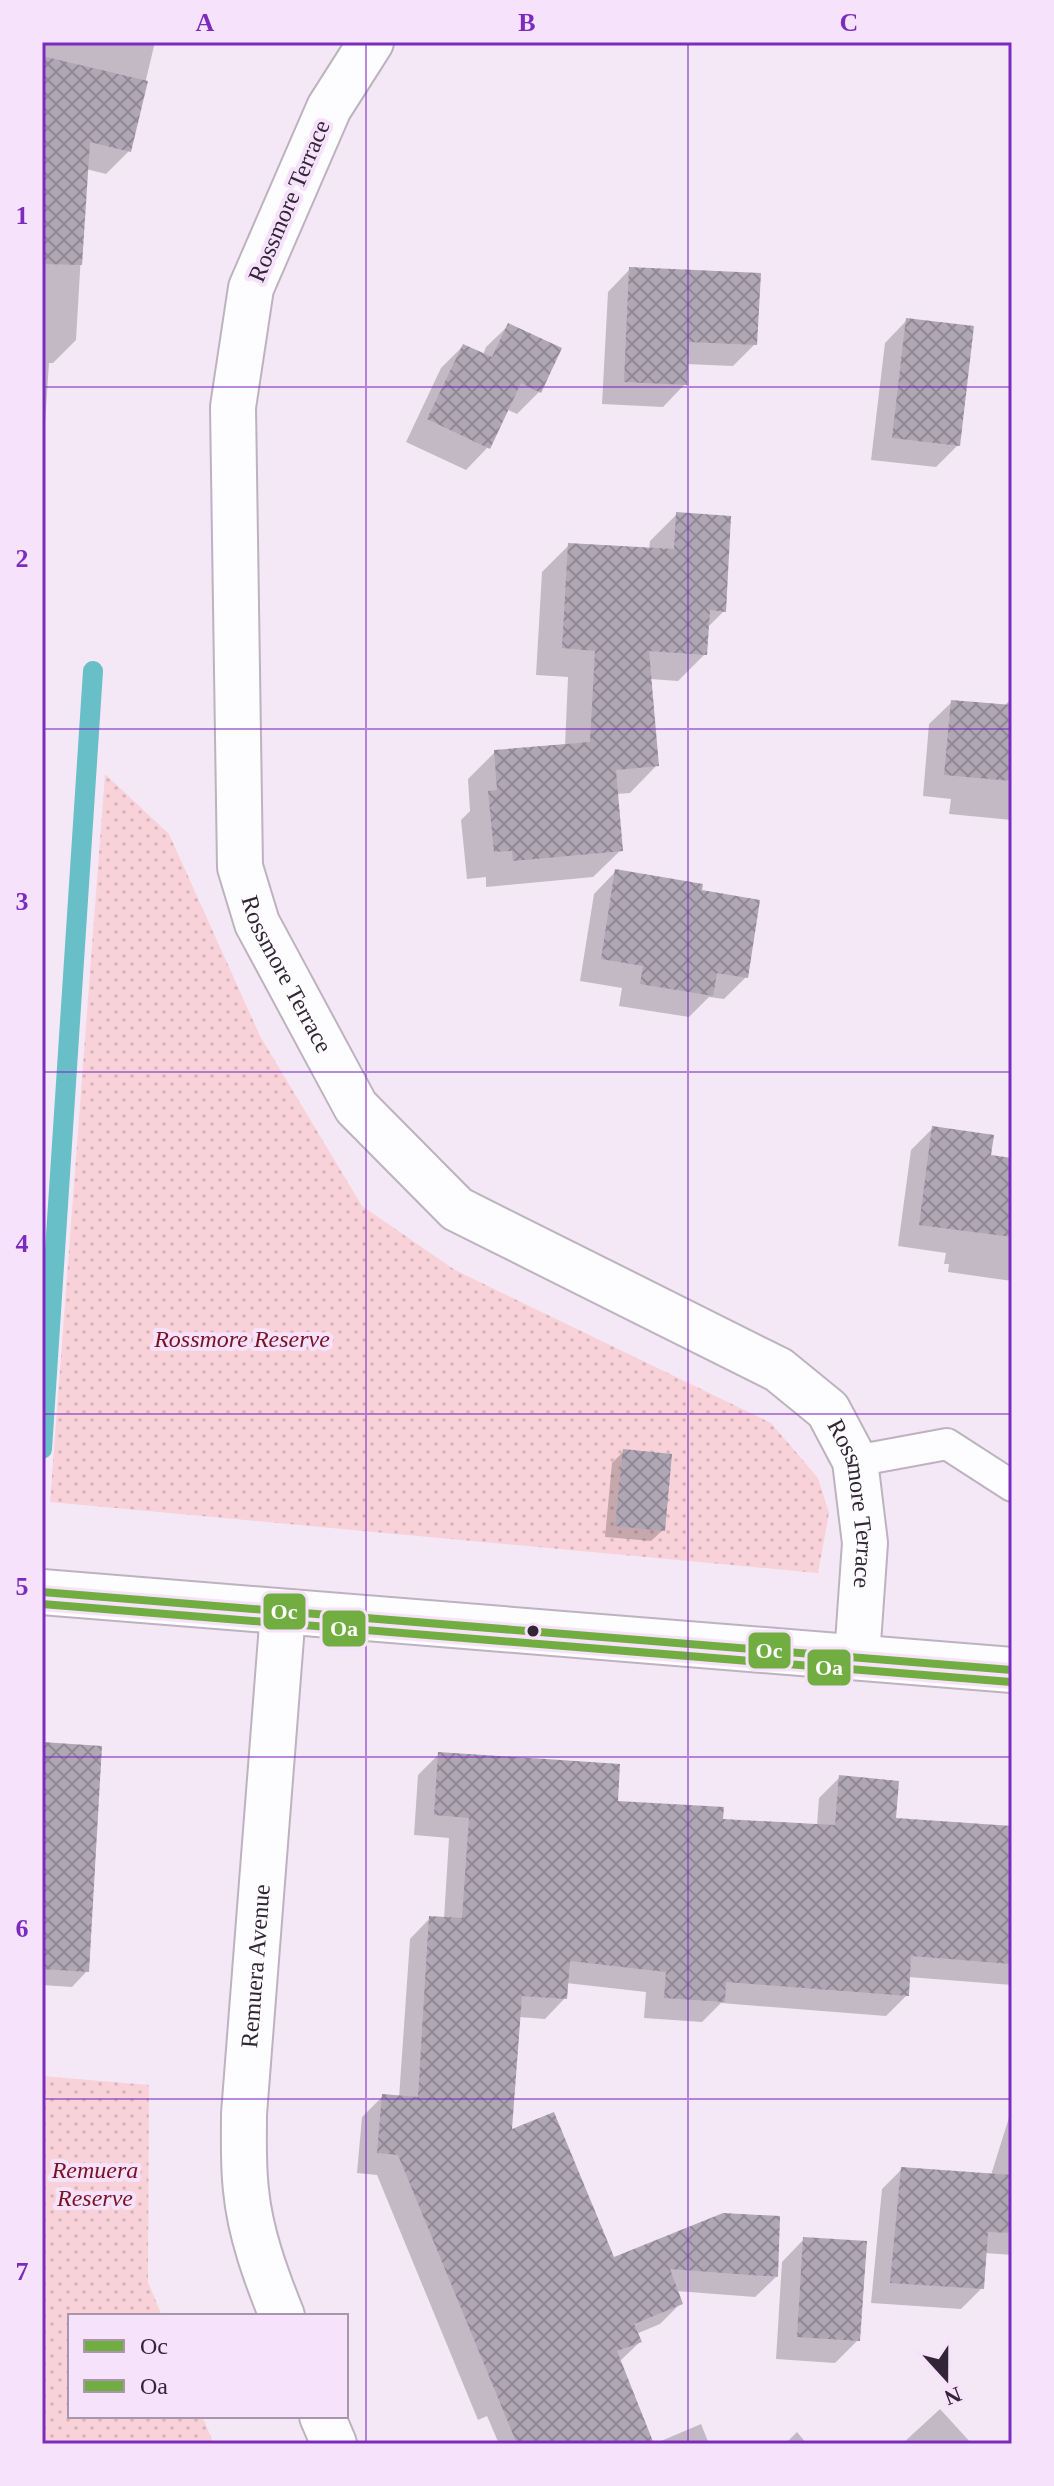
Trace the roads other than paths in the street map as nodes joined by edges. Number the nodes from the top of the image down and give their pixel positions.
1 (371, 42) edge
2 (855, 1461) junction
3 (1012, 1486) edge
4 (42, 1592) edge
5 (283, 1612) junction
6 (857, 1657) junction
7 (1012, 1670) edge
8 (281, 2314) edge
9 (323, 2418) edge
10 (334, 2444) edge

1 - 2 street, Rossmore Terrace
2 - 3 lane
2 - 6 street, Rossmore Terrace
4 - 5 street
5 - 6 street
5 - 8 street, Remuera Avenue
6 - 7 street
9 - 10 street

